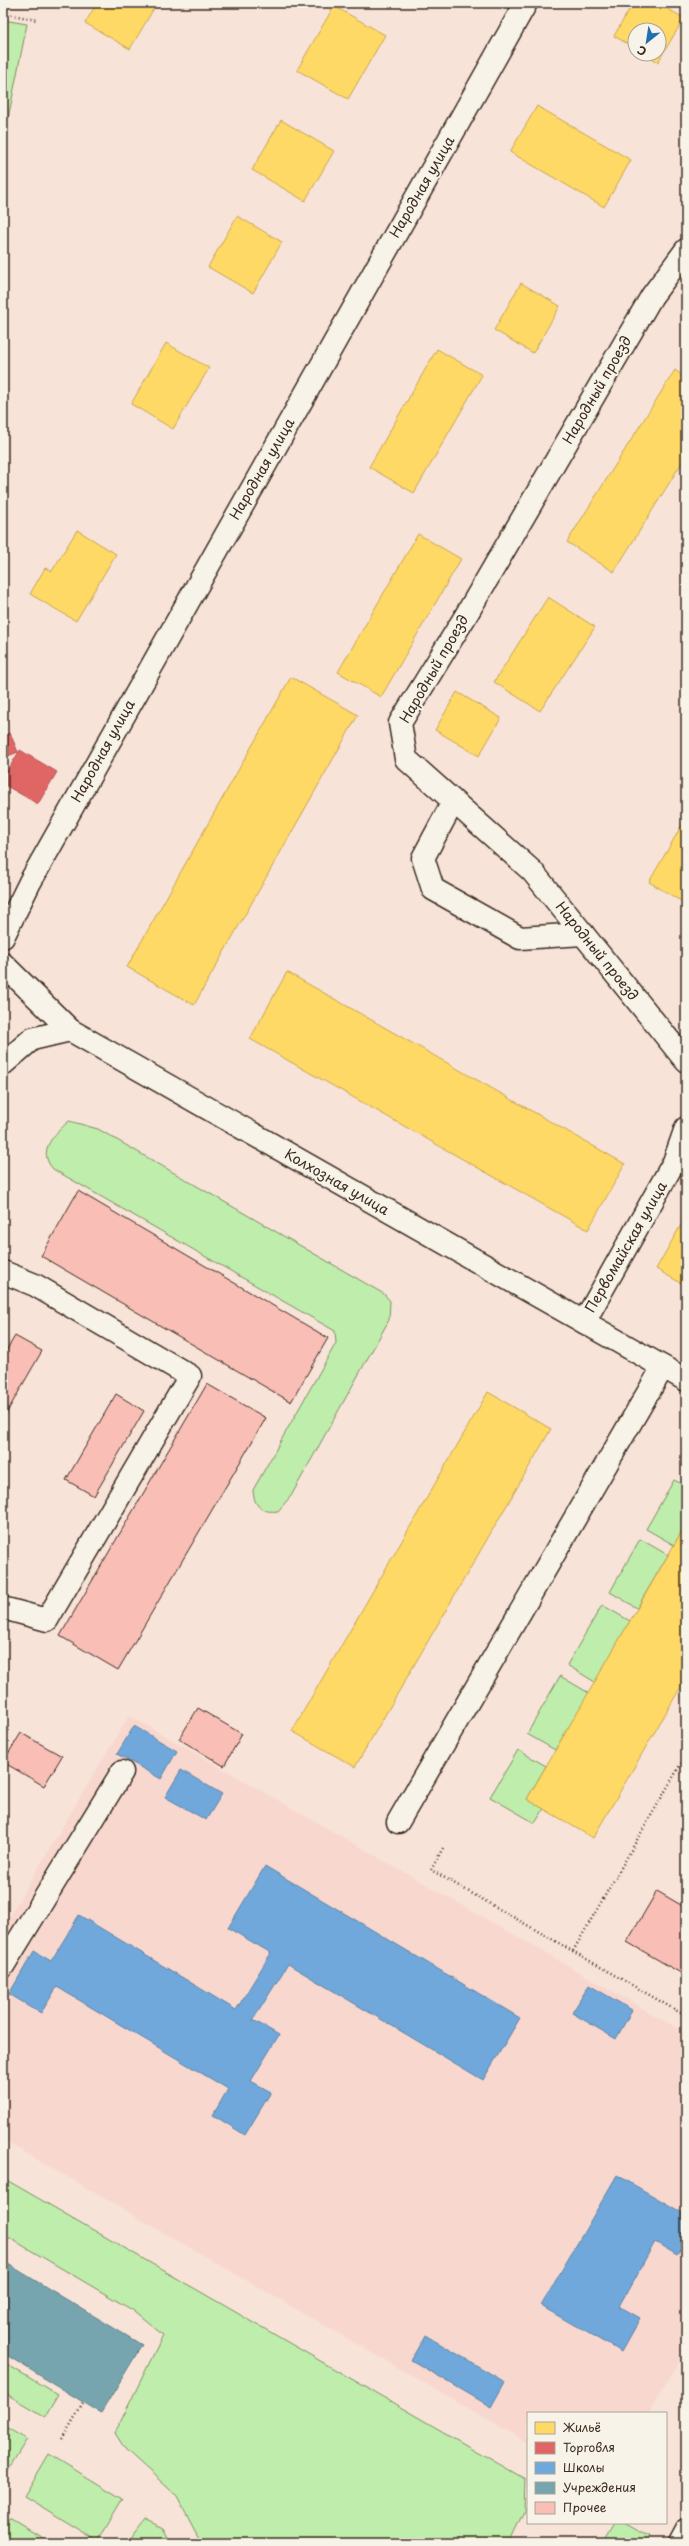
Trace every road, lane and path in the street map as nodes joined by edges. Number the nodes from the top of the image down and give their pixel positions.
1 (526, 3) edge
2 (3, 13) edge
3 (37, 20) dead end
4 (686, 250) edge
5 (453, 802) junction
6 (584, 934) junction
7 (3, 937) edge
8 (3, 964) edge
9 (70, 1030) junction
10 (686, 1060) edge
11 (3, 1064) edge
12 (686, 1128) edge
13 (3, 1272) edge
14 (584, 1322) junction
15 (663, 1367) junction
16 (686, 1380) edge
17 (3, 1608) edge
18 (686, 1755) edge
19 (122, 1772) dead end
20 (398, 1822) dead end
21 (443, 1848) dead end
22 (572, 1951) junction
23 (3, 1966) edge
24 (686, 2016) edge
25 (84, 2402) dead end
26 (62, 2439) dead end
27 (686, 2530) edge
28 (679, 2543) edge

1 - 7 street, Народная улица
2 - 3 path
4 - 5 street, Народный проезд
5 - 6 street, Народный проезд
5 - 6 street
6 - 10 street, Народный проезд
8 - 9 street, Колхозная улица
9 - 11 street
9 - 14 street, Колхозная улица
12 - 14 street, Первомайская улица
13 - 17 street
14 - 15 street, Колхозная улица
15 - 16 street, Колхозная улица
15 - 20 street
18 - 22 path
19 - 23 street
21 - 22 path
22 - 24 path
25 - 26 path
27 - 28 street

